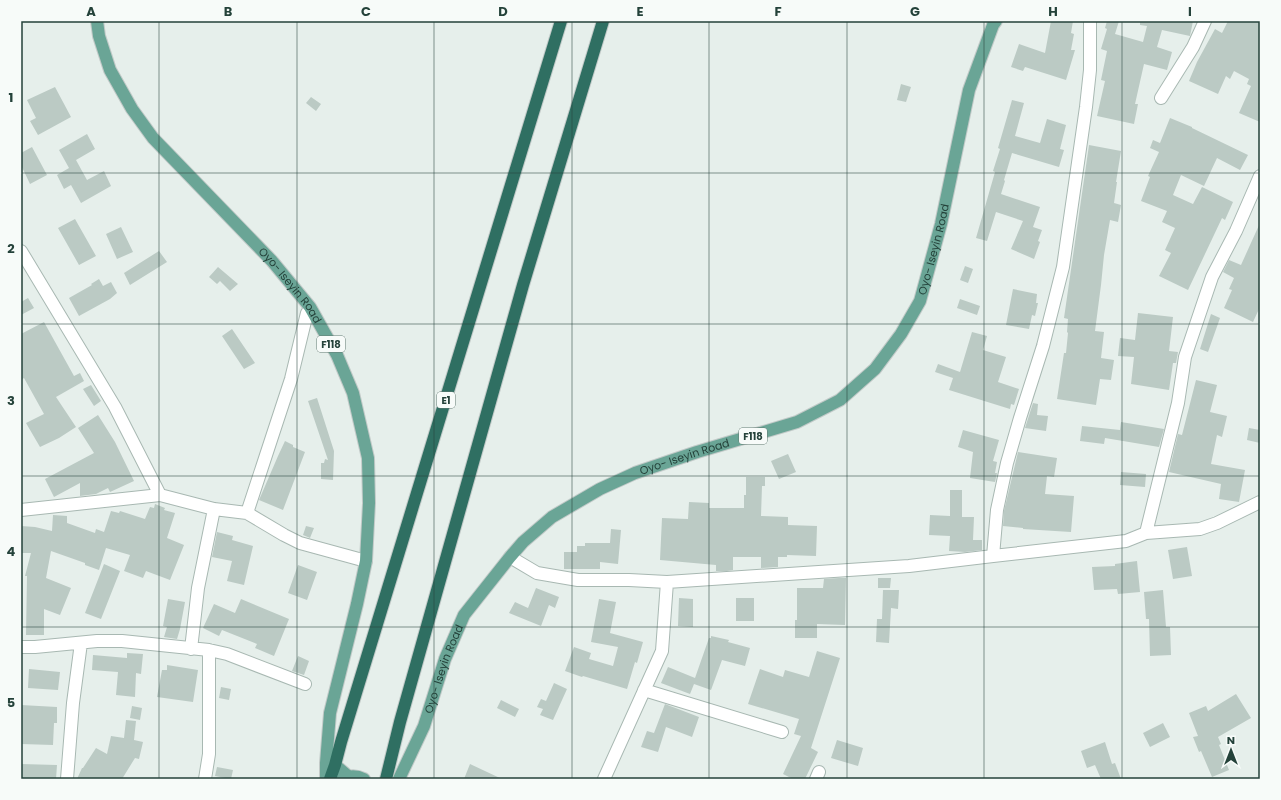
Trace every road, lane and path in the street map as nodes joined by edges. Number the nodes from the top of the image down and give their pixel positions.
1 (97, 21) edge
2 (561, 21) edge
3 (603, 21) edge
4 (996, 21) edge
5 (1090, 21) edge
6 (1205, 21) edge
7 (1161, 98) dead end
8 (1260, 176) edge
9 (21, 251) edge
10 (307, 313) dead end
11 (160, 495) junction
12 (1260, 502) edge
13 (22, 507) edge
14 (214, 509) junction
15 (247, 513) junction
16 (1146, 533) junction
17 (510, 556) junction
18 (993, 556) junction
19 (366, 561) junction
20 (667, 582) junction
21 (81, 643) junction
22 (21, 647) edge
23 (191, 649) junction
24 (209, 650) junction
25 (305, 684) dead end
26 (644, 690) junction
27 (782, 732) dead end
28 (328, 738) junction
29 (335, 766) junction
30 (405, 767) junction
31 (345, 778) edge
32 (385, 778) edge
33 (67, 779) edge
34 (205, 779) edge
35 (326, 779) edge
36 (330, 779) edge
37 (364, 779) edge
38 (399, 779) edge
39 (604, 779) edge

1 - 19 main road, Oyo- Iseyin Road / F118
2 - 29 highway, E1
3 - 32 highway
4 - 17 main road, Oyo- Iseyin Road / F118
5 - 18 street
6 - 7 street
8 - 16 street
9 - 11 street
10 - 15 street
11 - 13 street
11 - 14 street
12 - 16 street
14 - 15 street
14 - 23 street
15 - 19 street
16 - 18 street
17 - 20 street
17 - 30 main road, Oyo- Iseyin Road / F118
18 - 20 street
19 - 28 main road, Oyo- Iseyin Road / F118
20 - 26 street
21 - 22 street
21 - 23 street
21 - 33 street
23 - 24 street
24 - 25 street
24 - 34 street
26 - 27 street
26 - 39 street
28 - 29 main road
28 - 35 main road
29 - 31 main road
29 - 36 highway, E1
30 - 32 main road
30 - 38 main road, Oyo- Iseyin Road
31 - 37 main road

